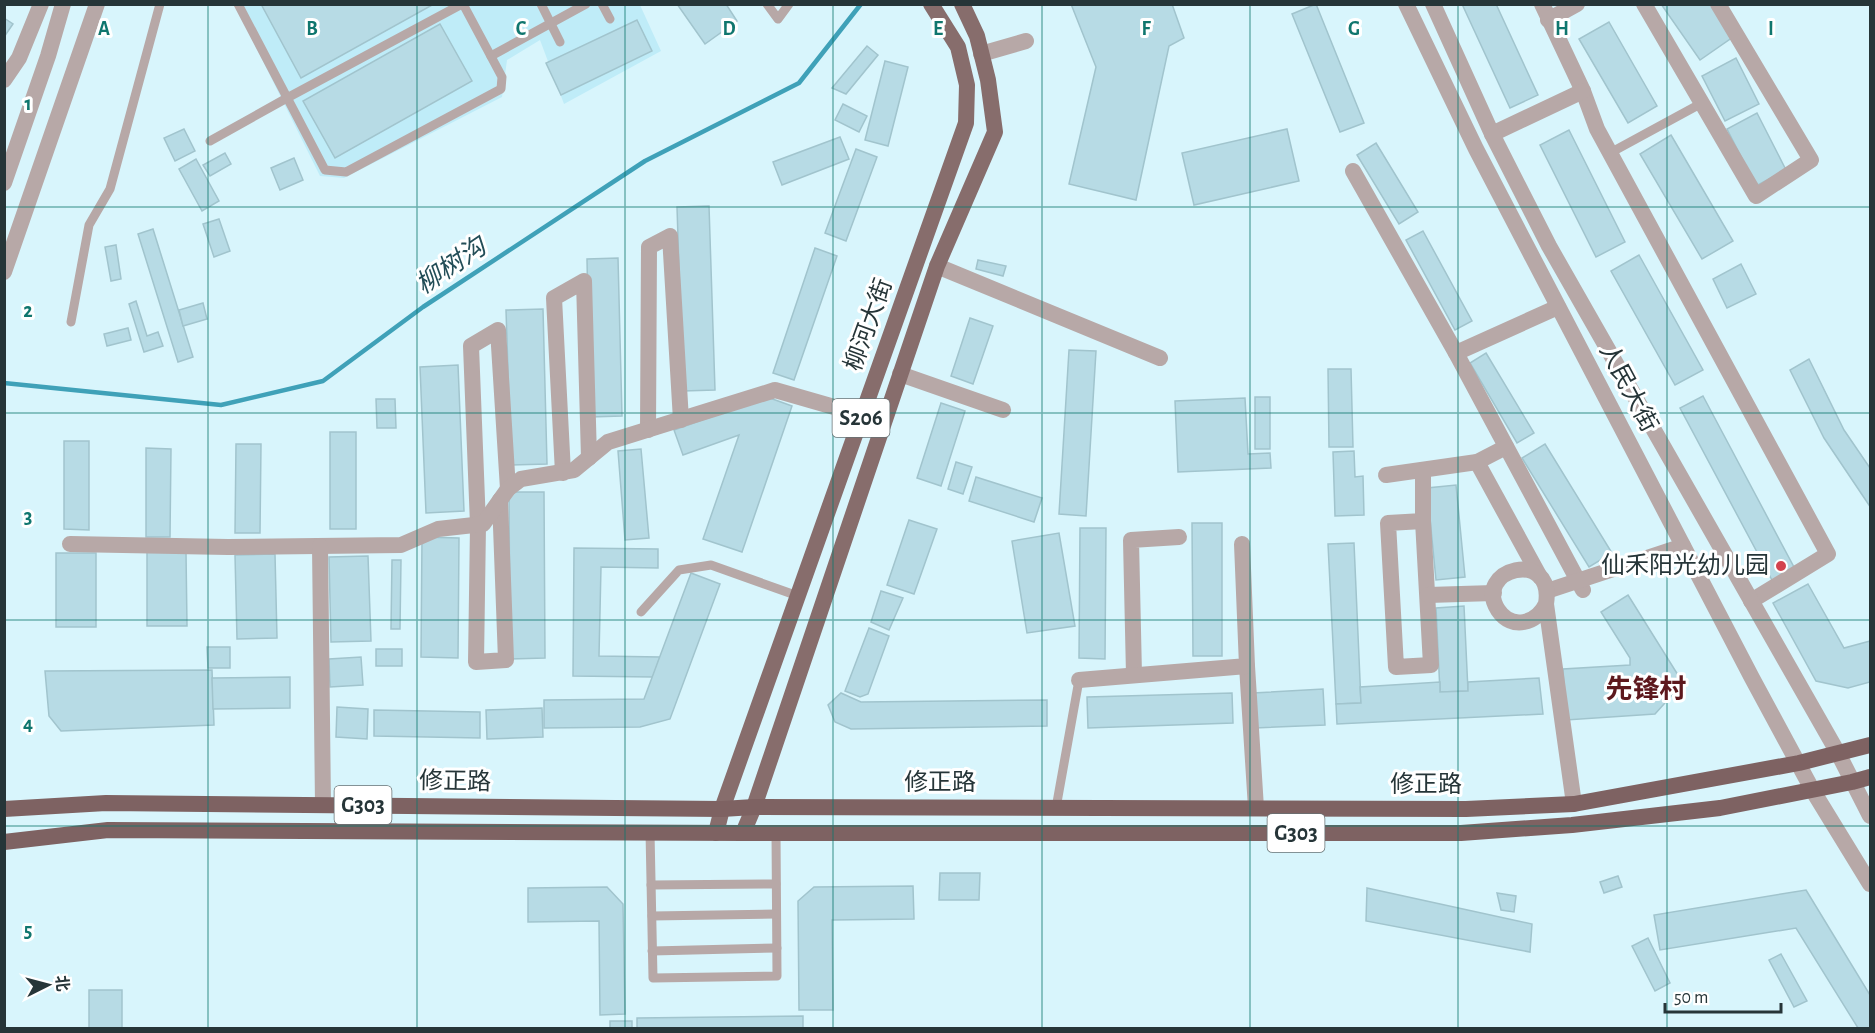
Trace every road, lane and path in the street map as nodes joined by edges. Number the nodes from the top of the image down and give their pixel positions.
1 (41, 4) edge
2 (63, 4) edge
3 (97, 4) edge
4 (160, 4) edge
5 (238, 4) edge
6 (463, 4) edge
7 (541, 4) edge
8 (586, 4) edge
9 (602, 4) edge
10 (767, 4) edge
11 (789, 4) edge
12 (931, 4) edge
13 (962, 4) edge
14 (1406, 4) edge
15 (1433, 4) edge
16 (1577, 4) edge
17 (1644, 4) edge
18 (1718, 4) edge
19 (1545, 12) edge
20 (610, 19) dead end
21 (551, 24) junction
22 (1026, 41) dead end
23 (560, 42) dead end
24 (981, 54) junction
25 (491, 56) junction
26 (4, 80) edge
27 (1583, 92) junction
28 (287, 98) junction
29 (1702, 104) junction
30 (1492, 134) junction
31 (210, 141) dead end
32 (1610, 153) junction
33 (1353, 171) dead end
34 (4, 183) edge
35 (937, 266) junction
36 (4, 272) edge
37 (1558, 307) junction
38 (71, 322) dead end
39 (1456, 353) junction
40 (1160, 358) dead end
41 (900, 374) junction
42 (1003, 410) dead end
43 (862, 415) junction
44 (681, 420) junction
45 (648, 430) junction
46 (1506, 447) junction
47 (589, 458) junction
48 (1477, 462) junction
49 (1423, 470) junction
50 (563, 473) junction
51 (1386, 475) dead end
52 (504, 494) junction
53 (1423, 521) junction
54 (478, 525) junction
55 (1179, 537) dead end
56 (70, 544) dead end
57 (1242, 544) dead end
58 (320, 546) junction
59 (1683, 546) junction
60 (1580, 585) junction
61 (1545, 591) junction
62 (1494, 593) junction
63 (798, 596) junction
64 (1428, 596) junction
65 (1750, 601) junction
66 (641, 612) dead end
67 (1247, 666) junction
68 (1134, 675) junction
69 (1079, 680) joint
70 (1870, 745) edge
71 (1838, 753) junction
72 (1799, 763) junction
73 (1870, 777) edge
74 (1852, 782) junction
75 (1813, 790) junction
76 (1574, 804) junction
77 (323, 805) junction
78 (754, 807) junction
79 (1056, 808) junction
80 (1256, 808) junction
81 (4, 809) edge
82 (722, 809) junction
83 (1870, 816) edge
84 (650, 832) junction
85 (716, 832) junction
86 (743, 833) junction
87 (776, 833) junction
88 (4, 842) edge
89 (776, 884) junction
90 (1870, 884) edge
91 (651, 885) junction
92 (776, 914) junction
93 (652, 916) junction
94 (777, 948) junction
95 (652, 951) junction

1 - 26 street
2 - 34 street
3 - 36 street
4 - 38 lane
5 - 28 lane
6 - 25 lane
6 - 28 lane
7 - 21 lane
8 - 21 lane
9 - 20 lane
10 - 11 lane
12 - 43 main road, 柳河大街 / S206
13 - 24 main road, 柳河大街 / S206
14 - 37 street, 人民大街
15 - 30 street, 人民大街
16 - 19 street
17 - 29 street
18 - 29 street
19 - 27 street
21 - 23 lane
21 - 25 lane
22 - 24 street
24 - 35 main road, 柳河大街 / S206
25 - 28 lane
27 - 30 street
27 - 32 street
28 - 31 lane
29 - 32 lane
30 - 65 street, 人民大街
32 - 65 street
33 - 39 street
35 - 40 street
35 - 41 main road, 柳河大街 / S206
37 - 39 street
37 - 59 street, 人民大街
39 - 46 street
41 - 42 street
41 - 78 main road, 柳河大街 / S206
43 - 44 street
43 - 63 main road, 柳河大街 / S206
44 - 45 street
44 - 45 street
45 - 47 street
46 - 48 street
46 - 60 street
47 - 50 street
47 - 50 street
48 - 49 street
48 - 61 street
49 - 51 street
49 - 53 street
50 - 52 street
52 - 54 street
52 - 54 street
52 - 54 street
53 - 64 street
53 - 64 street
54 - 58 street
55 - 68 street
56 - 58 street
57 - 67 street
58 - 77 street
59 - 60 street
59 - 72 street, 人民大街
60 - 61 street
61 - 62 street
61 - 62 street
61 - 76 street
62 - 64 street
63 - 66 lane
63 - 82 main road, 柳河大街 / S206
65 - 71 street, 人民大街
67 - 68 street
67 - 80 street
68 - 69 street
69 - 79 lane
70 - 71 highway, 修正路 / G303
71 - 72 highway, 修正路 / G303
71 - 74 street, 人民大街
72 - 75 street, 人民大街
72 - 76 highway, 修正路 / G303
73 - 74 highway, 修正路 / G303
74 - 75 highway, 修正路 / G303
74 - 83 street, 人民大街
75 - 87 highway, 修正路 / G303
75 - 90 street, 人民大街
76 - 80 highway, 修正路 / G303
77 - 81 highway, 修正路 / G303
77 - 82 highway, 修正路 / G303
78 - 79 highway, 修正路 / G303
78 - 82 highway, 修正路 / G303
78 - 86 main road, 柳河大街 / S206
79 - 80 highway, 修正路 / G303
82 - 85 main road, 柳河大街 / S206
84 - 85 highway, 修正路 / G303
84 - 88 highway, 修正路 / G303
84 - 91 lane
85 - 86 highway, 修正路 / G303
86 - 87 highway, 修正路 / G303
87 - 89 lane
89 - 91 lane
89 - 92 lane
91 - 93 lane
92 - 93 lane
92 - 94 lane
93 - 95 lane
94 - 95 lane
94 - 95 lane

